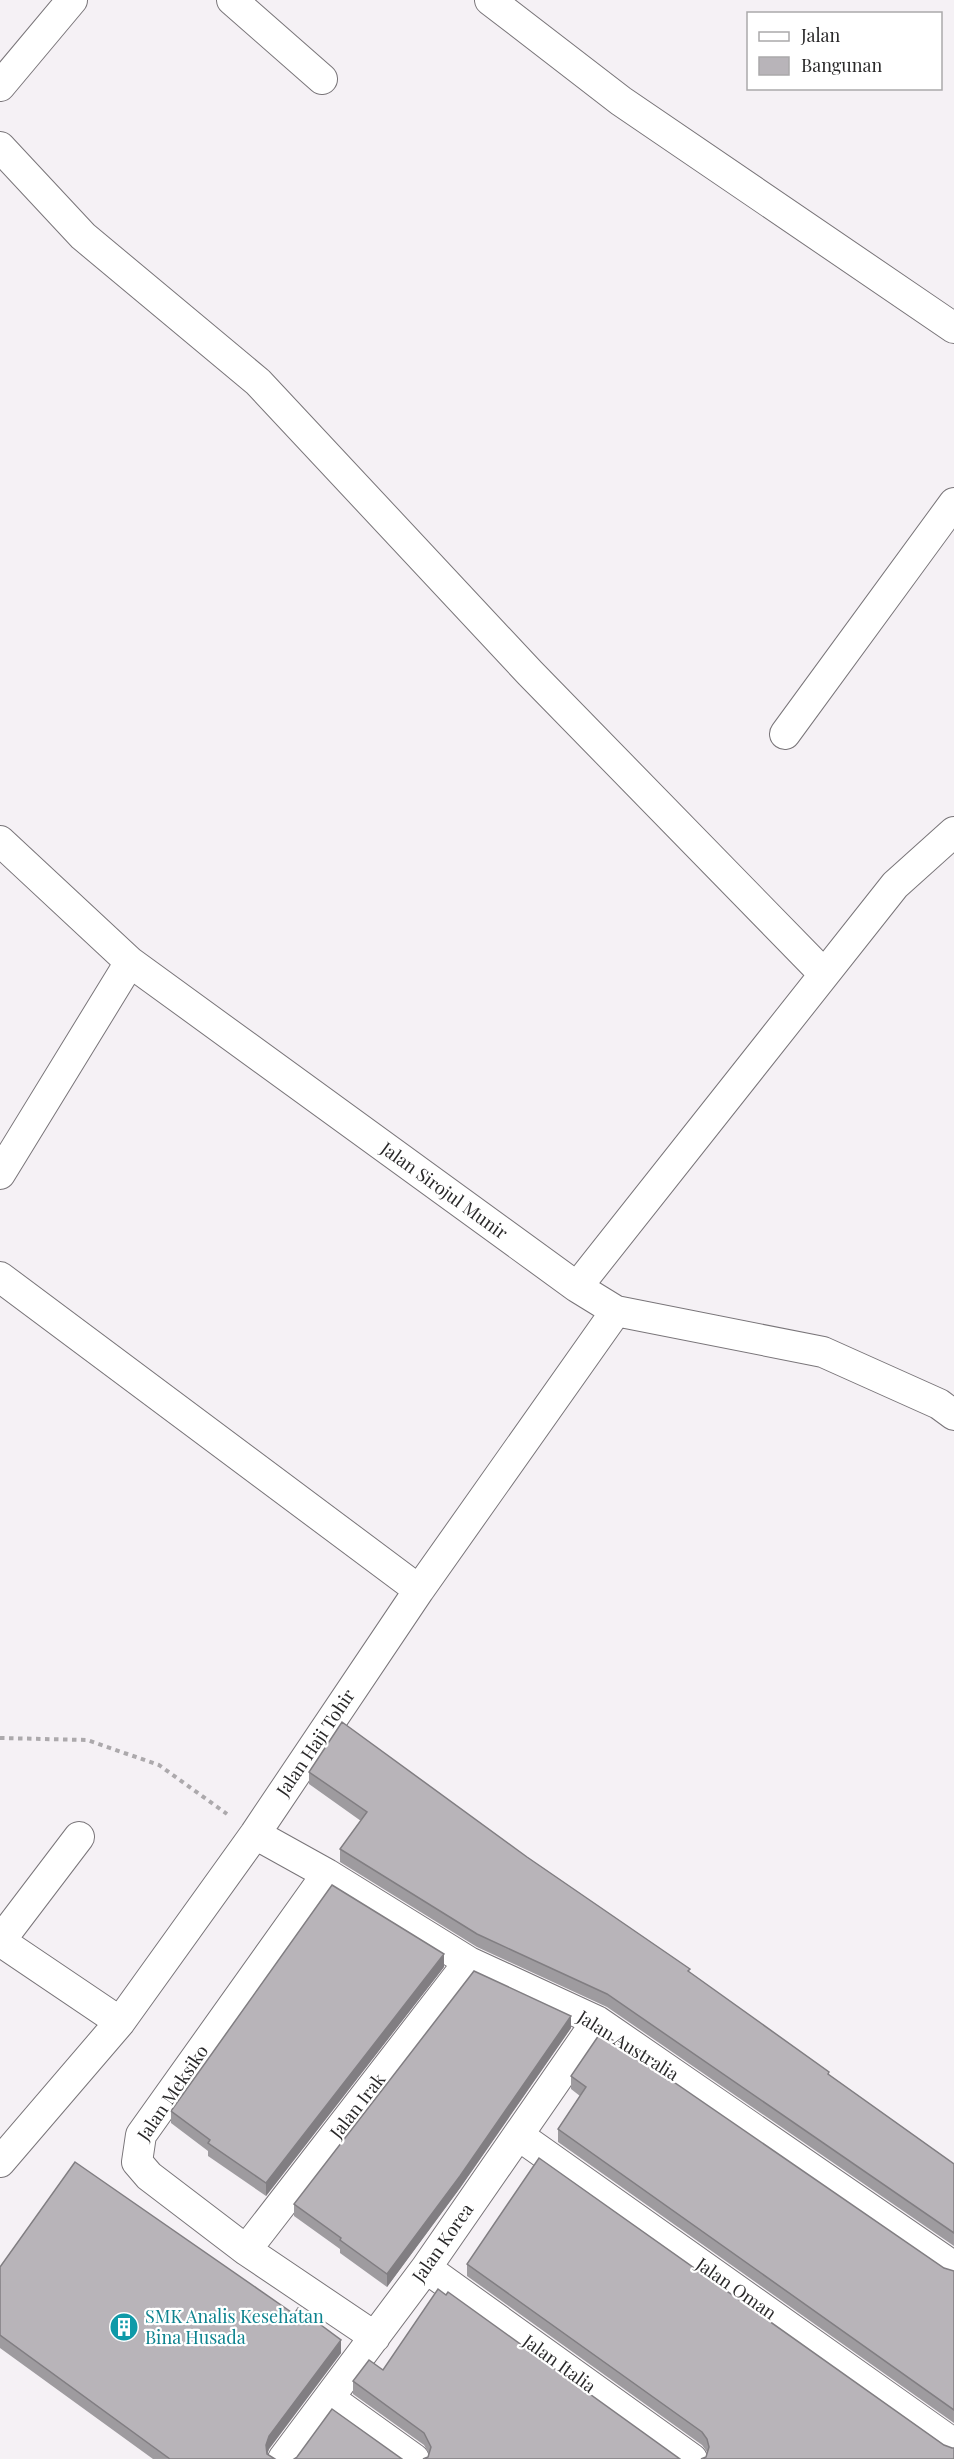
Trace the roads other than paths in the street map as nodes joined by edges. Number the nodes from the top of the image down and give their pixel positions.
1 (72, 0) edge
2 (232, 0) edge
3 (490, 0) edge
4 (322, 79) dead end
5 (0, 86) edge
6 (0, 147) edge
7 (954, 328) edge
8 (954, 503) edge
9 (785, 734) dead end
10 (954, 832) edge
11 (0, 841) edge
12 (130, 962) junction
13 (824, 974) junction
14 (0, 1174) edge
15 (0, 1277) edge
16 (577, 1287) junction
17 (616, 1311) junction
18 (954, 1415) edge
19 (419, 1590) junction
20 (255, 1834) junction
21 (79, 1837) dead end
22 (327, 1874) junction
23 (0, 1941) edge
24 (469, 1962) junction
25 (597, 2021) junction
26 (120, 2022) junction
27 (518, 2135) junction
28 (0, 2162) edge
29 (246, 2250) junction
30 (954, 2267) edge
31 (426, 2268) junction
32 (375, 2337) junction
33 (329, 2398) junction
34 (954, 2444) edge
35 (283, 2459) edge
36 (414, 2459) edge
37 (692, 2459) edge

1 - 5 street
2 - 4 street
3 - 7 street
6 - 13 street
8 - 9 street
10 - 13 street
11 - 12 street, Jalan Sirojul Munir
12 - 14 street
12 - 16 street, Jalan Sirojul Munir
13 - 16 street
15 - 19 street
16 - 17 street, Jalan Sirojul Munir
17 - 18 street, Jalan Sirojul Munir
17 - 19 street, Jalan Haji Tohir
19 - 20 street, Jalan Haji Tohir
20 - 22 street, Jalan Australia
20 - 26 street, Jalan Haji Tohir
21 - 23 street
22 - 24 street, Jalan Australia
22 - 29 street, Jalan Meksiko
23 - 26 street
24 - 25 street, Jalan Australia
24 - 29 street, Jalan Irak
25 - 27 street, Jalan Korea
25 - 30 street, Jalan Australia
26 - 28 street, Jalan Haji Tohir
27 - 31 street, Jalan Korea
27 - 34 street, Jalan Oman
29 - 32 street, Jalan Meksiko
31 - 32 street, Jalan Korea
31 - 37 street, Jalan Italia
32 - 33 street, Jalan Korea
33 - 35 street, Jalan Korea
33 - 36 street

